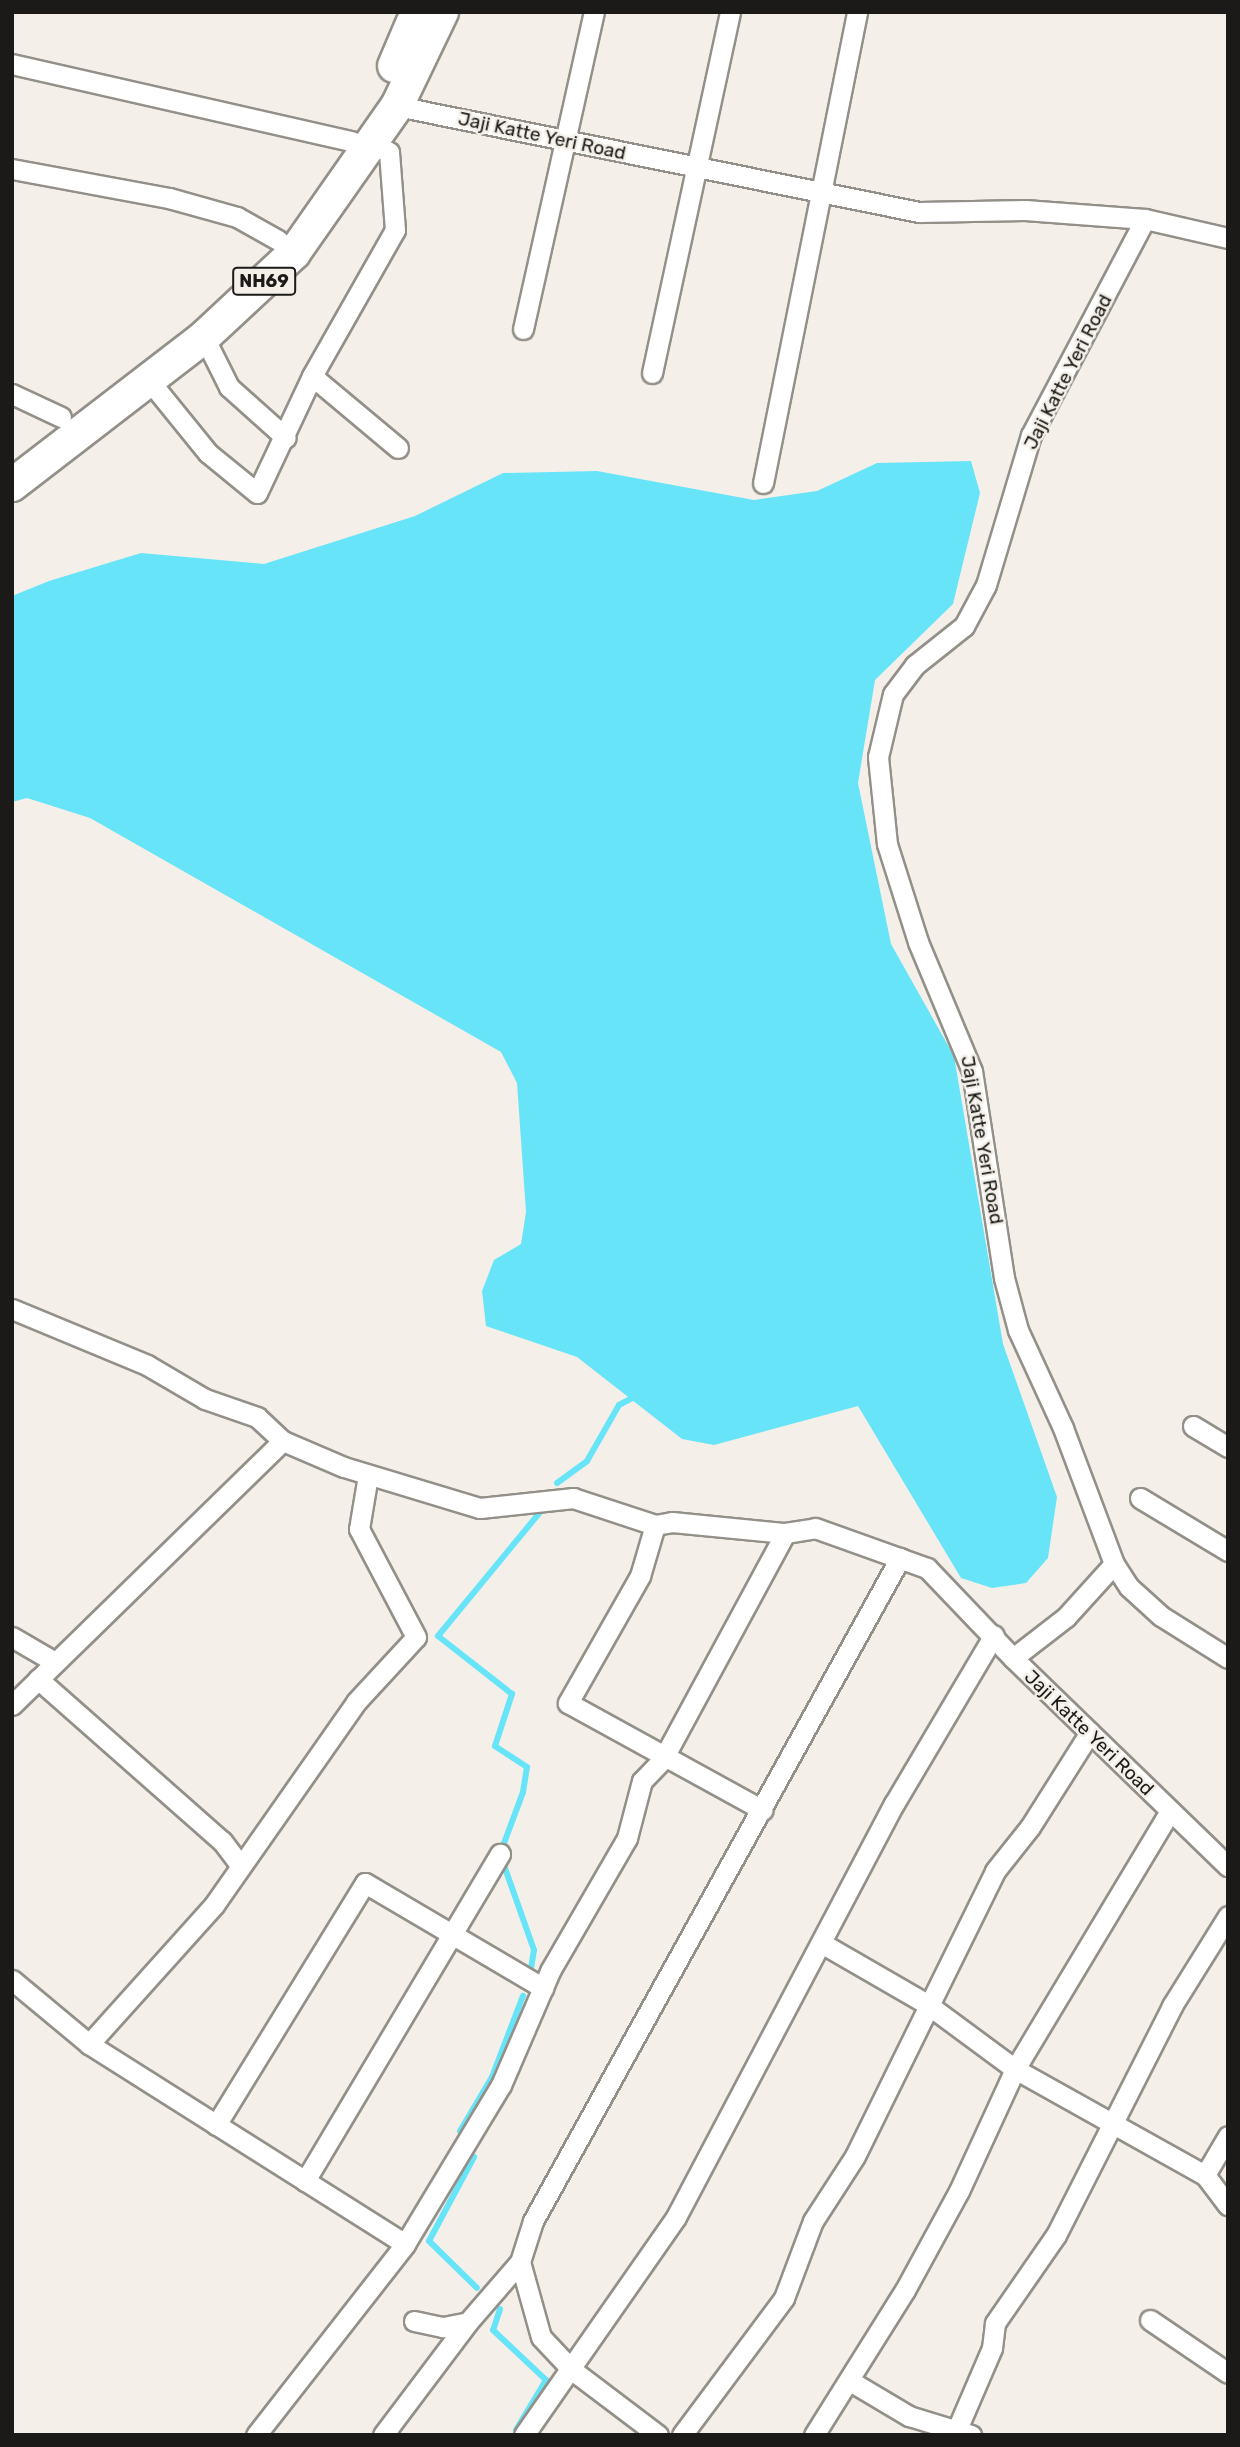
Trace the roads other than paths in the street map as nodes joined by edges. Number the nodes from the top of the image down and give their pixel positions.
1 (594, 12) edge
2 (730, 12) edge
3 (857, 12) edge
4 (422, 13) edge
5 (12, 64) edge
6 (397, 106) junction
7 (566, 141) junction
8 (363, 143) junction
9 (696, 167) junction
10 (12, 169) edge
11 (817, 192) junction
12 (1144, 219) junction
13 (1228, 238) edge
14 (278, 240) junction
15 (523, 329) dead end
16 (204, 337) junction
17 (652, 373) dead end
18 (312, 376) junction
19 (148, 379) junction
20 (12, 394) edge
21 (61, 417) junction
22 (286, 438) junction
23 (398, 448) dead end
24 (12, 457) edge
25 (763, 483) dead end
26 (12, 485) edge
27 (12, 1309) edge
28 (1193, 1426) dead end
29 (283, 1441) junction
30 (1228, 1447) edge
31 (368, 1475) junction
32 (1140, 1499) dead end
33 (655, 1525) junction
34 (785, 1533) junction
35 (1228, 1551) edge
36 (900, 1558) junction
37 (1114, 1564) junction
38 (994, 1635) junction
39 (12, 1637) edge
40 (1013, 1658) junction
41 (1228, 1658) edge
42 (55, 1662) junction
43 (38, 1679) junction
44 (12, 1705) edge
45 (1090, 1732) junction
46 (663, 1759) junction
47 (763, 1810) junction
48 (1170, 1811) junction
49 (500, 1854) dead end
50 (240, 1866) junction
51 (1228, 1866) edge
52 (1228, 1916) edge
53 (453, 1933) junction
54 (823, 1944) junction
55 (12, 1980) edge
56 (543, 1987) junction
57 (927, 2004) junction
58 (89, 2044) junction
59 (1015, 2069) junction
60 (1111, 2122) junction
61 (216, 2125) junction
62 (1228, 2136) edge
63 (1205, 2175) junction
64 (305, 2181) junction
65 (1228, 2205) edge
66 (405, 2244) junction
67 (520, 2262) junction
68 (1150, 2320) dead end
69 (414, 2321) dead end
70 (468, 2322) junction
71 (572, 2370) junction
72 (1228, 2373) edge
73 (850, 2382) junction
74 (965, 2431) edge
75 (256, 2435) edge
76 (383, 2435) edge
77 (524, 2435) edge
78 (658, 2435) edge
79 (682, 2435) edge
80 (814, 2435) edge

1 - 7 street
2 - 9 street
3 - 11 street
4 - 6 highway, NH69
4 - 8 highway, NH69
5 - 8 street
6 - 7 street, Jaji Katte Yeri Road
6 - 8 highway, NH69
7 - 9 street, Jaji Katte Yeri Road
7 - 15 street
8 - 14 highway, NH69
8 - 16 highway, NH69
8 - 18 street
9 - 11 street, Jaji Katte Yeri Road
9 - 17 street
10 - 14 street
11 - 12 street, Jaji Katte Yeri Road
11 - 25 street
12 - 13 street, Jaji Katte Yeri Road
12 - 37 street, Jaji Katte Yeri Road
14 - 21 highway, NH69
16 - 19 highway, NH69
16 - 22 street
18 - 22 street
18 - 23 street
19 - 22 street
19 - 26 highway, NH69
20 - 21 street
21 - 24 highway, NH69
27 - 29 street
28 - 30 street
29 - 31 street
29 - 42 street
31 - 33 street
31 - 50 street
32 - 35 street
33 - 34 street
33 - 46 street
34 - 36 street
34 - 46 street
36 - 38 street
36 - 47 street
37 - 40 street, Jaji Katte Yeri Road
37 - 41 street
38 - 40 street
38 - 54 street
39 - 42 street
40 - 45 street, Jaji Katte Yeri Road
42 - 43 street
43 - 44 street
43 - 50 street
45 - 48 street, Jaji Katte Yeri Road
45 - 57 street
46 - 47 street
46 - 56 street
47 - 67 street
48 - 51 street, Jaji Katte Yeri Road
48 - 59 street
49 - 53 street
50 - 58 street
52 - 60 street
53 - 56 street
53 - 61 street
53 - 64 street
54 - 57 street
54 - 71 street
55 - 58 street
56 - 66 street
57 - 59 street
57 - 79 street
58 - 61 street
59 - 60 street
59 - 73 street
60 - 63 street
60 - 74 street
61 - 64 street
62 - 63 street
63 - 65 street
64 - 66 street
66 - 75 street
67 - 70 street
67 - 71 street
68 - 72 street
69 - 70 street
70 - 76 street
71 - 77 street
71 - 78 street
73 - 74 street
73 - 80 street

